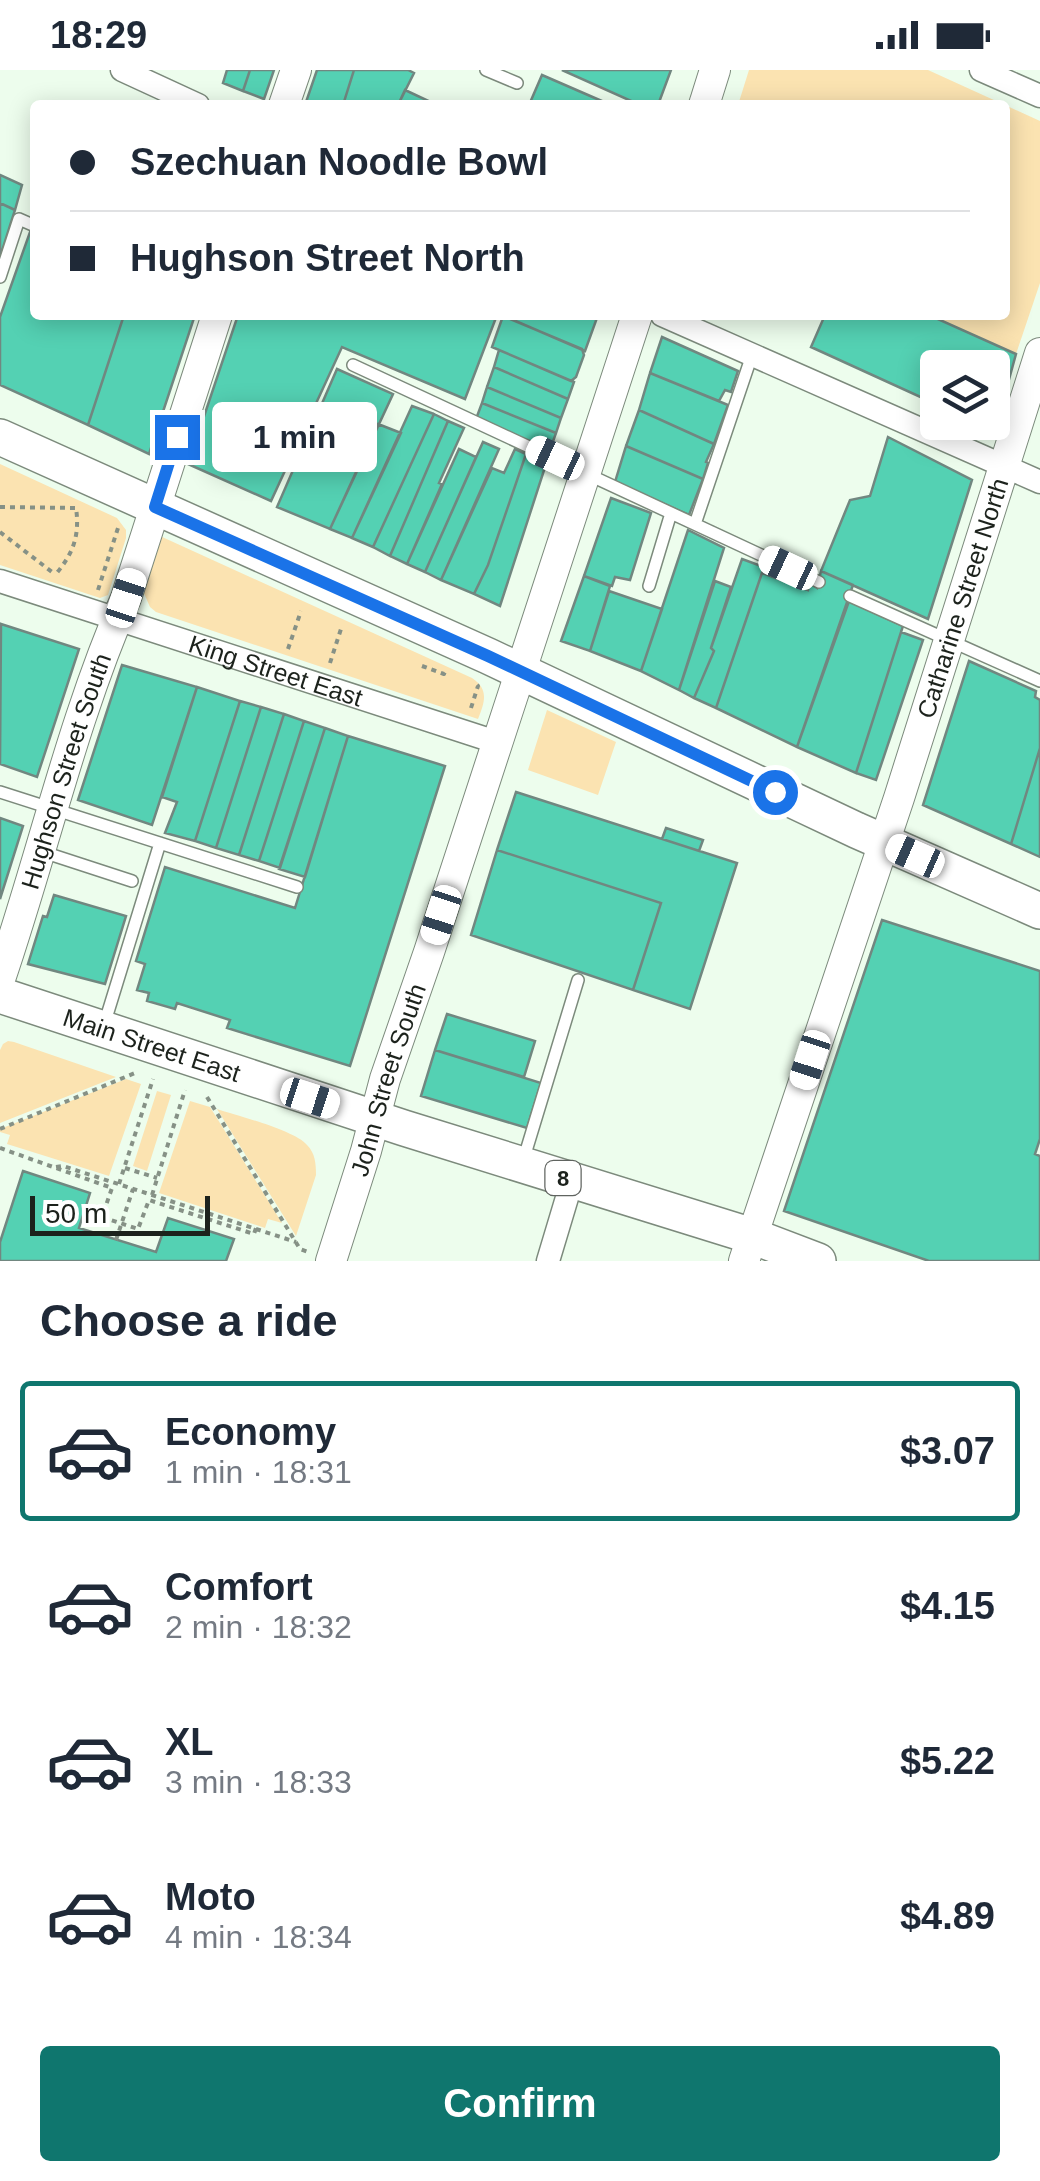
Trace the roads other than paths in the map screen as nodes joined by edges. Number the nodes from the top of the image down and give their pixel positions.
1 (122, 70) edge
2 (296, 70) edge
3 (486, 70) edge
4 (715, 70) edge
5 (980, 70) edge
6 (517, 83) dead end
7 (1040, 96) edge
8 (168, 99) edge
9 (286, 100) edge
10 (706, 100) edge
11 (30, 224) edge
12 (0, 277) edge
13 (215, 320) edge
14 (635, 320) edge
15 (673, 320) edge
16 (1040, 352) edge
17 (752, 355) junction
18 (354, 365) dead end
19 (0, 437) edge
20 (1004, 467) junction
21 (586, 472) junction
22 (1040, 482) edge
23 (155, 507) junction
24 (671, 513) junction
25 (695, 524) junction
26 (0, 581) edge
27 (818, 582) dead end
28 (649, 586) dead end
29 (850, 596) dead end
30 (117, 619) junction
31 (948, 641) junction
32 (520, 672) junction
33 (1040, 682) edge
34 (496, 742) junction
35 (0, 792) edge
36 (52, 808) junction
37 (884, 842) junction
38 (160, 843) junction
39 (39, 851) junction
40 (132, 882) dead end
41 (297, 886) dead end
42 (1040, 911) edge
43 (0, 979) edge
44 (578, 980) dead end
45 (0, 996) edge
46 (102, 1029) junction
47 (374, 1118) junction
48 (522, 1166) junction
49 (572, 1181) junction
50 (748, 1249) edge
51 (331, 1260) edge
52 (548, 1261) edge
53 (818, 1261) edge

1 - 8 street
2 - 9 street
3 - 6 lane
4 - 10 street
5 - 7 street
11 - 12 lane
13 - 23 street, Hughson Street South
14 - 21 street, John Street South
15 - 17 street
16 - 20 street, Catharine Street North
17 - 20 street
17 - 25 lane
18 - 21 lane
19 - 23 main road
20 - 22 street
20 - 31 street, Catharine Street North
21 - 24 lane
21 - 32 street, John Street South
23 - 30 street, Hughson Street South
23 - 32 main road
24 - 25 lane
24 - 28 lane
25 - 27 lane
26 - 30 street, King Street East
29 - 31 lane
30 - 34 street, King Street East
30 - 36 street, Hughson Street South
31 - 33 lane
31 - 37 street, Catharine Street North
32 - 34 street, John Street South
32 - 37 main road
34 - 47 street, John Street South
35 - 36 lane
36 - 38 lane
36 - 39 street, Hughson Street South
37 - 42 main road
37 - 50 street, Catharine Street North
38 - 41 lane
38 - 46 lane
39 - 40 lane
39 - 43 street, Hughson Street South
44 - 48 lane
45 - 46 main road, Main Street East / 8
46 - 47 main road, Main Street East / 8
47 - 48 main road, Main Street East / 8
47 - 51 street, John Street South
48 - 49 main road, Main Street East / 8
49 - 50 main road, Main Street East / 8
49 - 52 street
50 - 53 main road, Main Street East / 8

